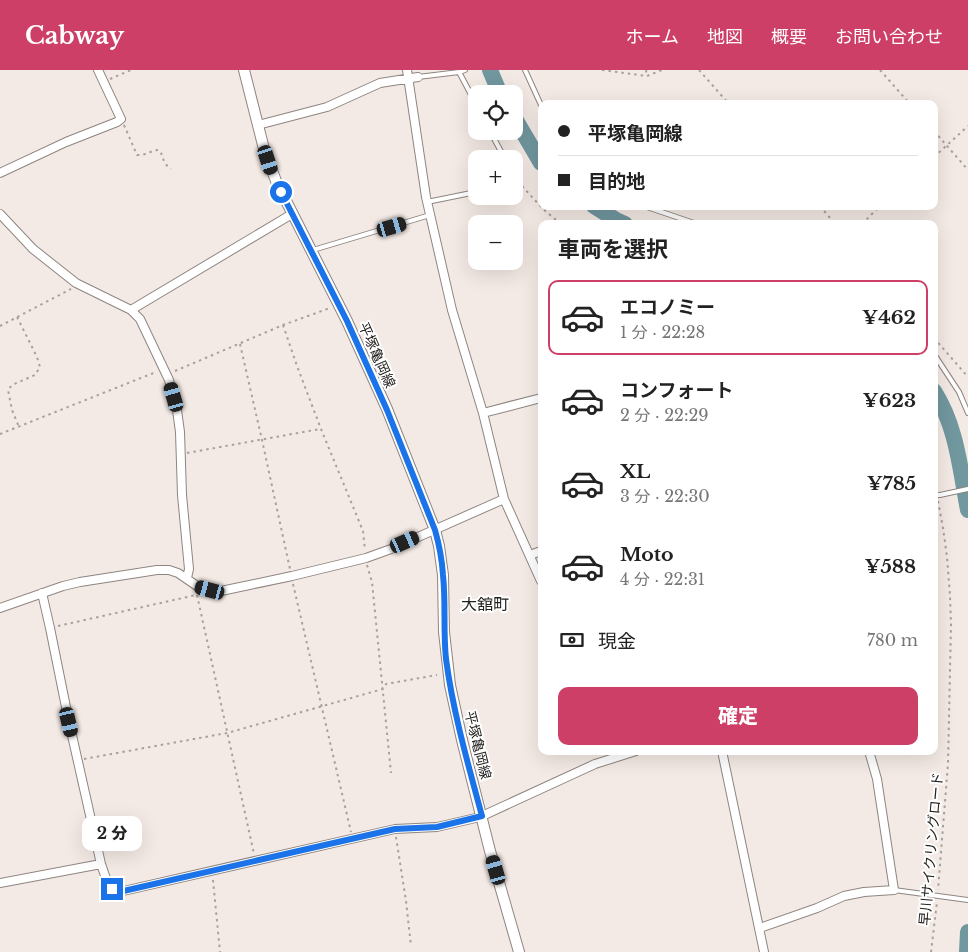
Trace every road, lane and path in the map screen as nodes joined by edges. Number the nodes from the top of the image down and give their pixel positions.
1 (98, 70) edge
2 (131, 70) edge
3 (244, 70) edge
4 (525, 70) edge
5 (602, 70) edge
6 (646, 70) edge
7 (662, 70) edge
8 (699, 70) edge
9 (880, 70) edge
10 (459, 71) edge
11 (408, 74) edge
12 (647, 76) junction
13 (418, 77) joint
14 (104, 82) junction
15 (468, 88) edge
16 (539, 100) edge
17 (725, 100) edge
18 (906, 100) edge
19 (121, 119) junction
20 (258, 125) junction
21 (968, 126) edge
22 (938, 136) edge
23 (946, 145) junction
24 (938, 153) edge
25 (171, 169) dead end
26 (968, 170) edge
27 (0, 173) edge
28 (523, 187) edge
29 (468, 194) edge
30 (427, 202) junction
31 (538, 204) edge
32 (544, 210) edge
33 (656, 210) edge
34 (823, 210) edge
35 (876, 210) edge
36 (0, 214) edge
37 (292, 214) junction
38 (430, 215) junction
39 (556, 220) edge
40 (685, 220) edge
41 (832, 220) edge
42 (866, 220) edge
43 (311, 251) junction
44 (76, 283) junction
45 (339, 304) junction
46 (130, 310) junction
47 (17, 317) junction
48 (283, 325) junction
49 (0, 326) edge
50 (938, 343) edge
51 (240, 344) junction
52 (938, 360) edge
53 (164, 372) junction
54 (968, 377) edge
55 (538, 399) edge
56 (482, 413) junction
57 (968, 413) edge
58 (19, 426) junction
59 (320, 429) junction
60 (0, 434) edge
61 (262, 440) junction
62 (180, 455) junction
63 (968, 489) edge
64 (938, 495) edge
65 (504, 499) junction
66 (938, 500) edge
67 (435, 530) junction
68 (538, 552) edge
69 (530, 555) junction
70 (366, 558) junction
71 (538, 574) edge
72 (292, 576) junction
73 (187, 578) junction
74 (42, 593) junction
75 (0, 608) edge
76 (50, 628) junction
77 (437, 675) dead end
78 (383, 689) junction
79 (322, 706) junction
80 (227, 733) junction
81 (612, 755) edge
82 (723, 755) edge
83 (870, 755) edge
84 (77, 761) junction
85 (391, 772) dead end
86 (482, 816) junction
87 (395, 829) junction
88 (353, 839) junction
89 (256, 862) junction
90 (101, 864) junction
91 (212, 871) junction
92 (0, 883) edge
93 (894, 890) junction
94 (939, 896) junction
95 (968, 900) edge
96 (760, 928) junction
97 (411, 946) dead end
98 (220, 952) edge
99 (520, 952) edge
100 (764, 952) edge
101 (931, 952) edge

1 - 14 street
2 - 14 path
3 - 20 main road, 平塚亀岡線
4 - 16 lane
5 - 12 path
6 - 12 path
7 - 12 path
8 - 17 path
9 - 18 path
10 - 13 lane
10 - 15 lane
11 - 13 street
11 - 20 street
11 - 30 street
14 - 19 street
19 - 25 path
19 - 27 street
20 - 37 main road, 平塚亀岡線
21 - 23 path
22 - 23 path
23 - 24 path
23 - 26 path
28 - 31 path
29 - 30 lane
30 - 38 street
32 - 39 path
33 - 40 lane
34 - 41 path
35 - 42 path
36 - 44 street
37 - 43 main road, 平塚亀岡線
37 - 46 street
38 - 43 lane
38 - 56 street
43 - 45 main road, 平塚亀岡線
44 - 46 street
44 - 47 path
45 - 48 path
45 - 67 main road, 平塚亀岡線
46 - 53 street
47 - 49 path
47 - 58 path
48 - 51 path
48 - 59 path
50 - 54 path
51 - 53 path
51 - 61 path
52 - 57 lane
53 - 58 path
53 - 62 street
55 - 56 street
56 - 65 street
58 - 60 path
59 - 61 path
59 - 70 path
61 - 62 path
61 - 72 path
62 - 73 street
63 - 64 lane
65 - 67 street
65 - 69 street
66 - 94 path, 早川サイクリングロード
67 - 70 street
67 - 86 main road, 平塚亀岡線
68 - 69 street
69 - 71 street
70 - 72 street
70 - 78 path
72 - 73 street
72 - 79 path
73 - 74 street
74 - 75 street
74 - 76 street
76 - 80 path
76 - 84 street
77 - 78 path
78 - 79 path
78 - 85 path
79 - 80 path
79 - 88 path
80 - 84 path
80 - 89 path
81 - 86 street
82 - 96 street
83 - 93 street
84 - 90 street
86 - 87 street
86 - 99 main road, 平塚亀岡線
87 - 88 street
87 - 97 path
88 - 89 street
89 - 91 street
90 - 91 street
90 - 92 street
91 - 98 path
93 - 94 lane
93 - 96 street
94 - 95 lane
94 - 101 path, 早川サイクリングロード
96 - 100 street

